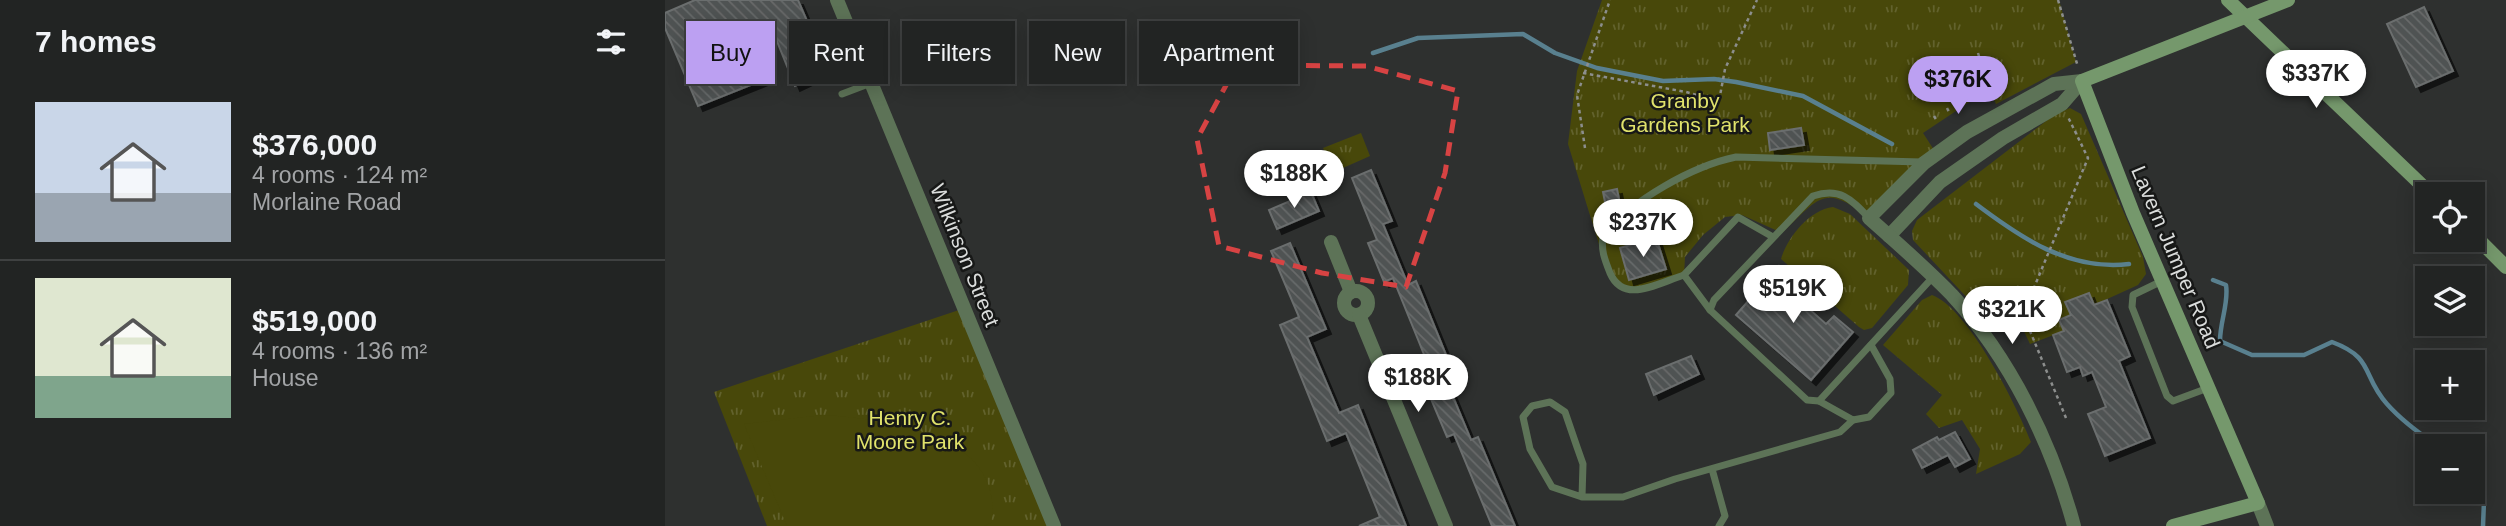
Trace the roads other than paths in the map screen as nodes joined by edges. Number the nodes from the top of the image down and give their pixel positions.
1 (837, 0) edge
2 (2228, 0) edge
3 (2288, 0) edge
4 (2245, 19) junction
5 (846, 21) edge
6 (2082, 81) junction
7 (868, 84) edge
8 (871, 84) edge
9 (842, 94) dead end
10 (1924, 163) junction
11 (2418, 182) edge
12 (1869, 218) junction
13 (1889, 236) junction
14 (1773, 237) junction
15 (1331, 242) dead end
16 (2485, 246) edge
17 (2506, 267) edge
18 (1684, 275) junction
19 (1933, 277) junction
20 (2162, 281) junction
21 (1710, 310) junction
22 (1871, 345) junction
23 (2208, 388) junction
24 (1819, 401) junction
25 (1853, 420) junction
26 (1712, 469) junction
27 (1581, 497) junction
28 (2258, 503) junction
29 (1054, 526) edge
30 (1445, 526) edge
31 (1720, 526) edge
32 (2074, 526) edge
33 (2173, 526) edge
34 (2267, 526) edge

1 - 5 street, Wilkinson Street
2 - 4 street
3 - 4 street
4 - 6 street
4 - 11 street
6 - 10 street
6 - 13 street
6 - 20 street, Lavern Jumper Road
7 - 9 lane
8 - 29 street, Wilkinson Street
10 - 12 street
10 - 18 lane
12 - 13 street
12 - 14 lane
13 - 19 street
14 - 18 lane
14 - 21 lane
15 - 30 street
16 - 17 street
18 - 21 lane
19 - 22 lane
19 - 32 street
20 - 23 street, Lavern Jumper Road
20 - 23 lane
21 - 24 lane
22 - 24 lane
22 - 25 lane
23 - 28 street, Lavern Jumper Road
24 - 25 lane
25 - 26 lane
26 - 27 lane
26 - 31 lane
27 - 27 lane
28 - 33 street
28 - 34 street, Lavern Jumper Road

